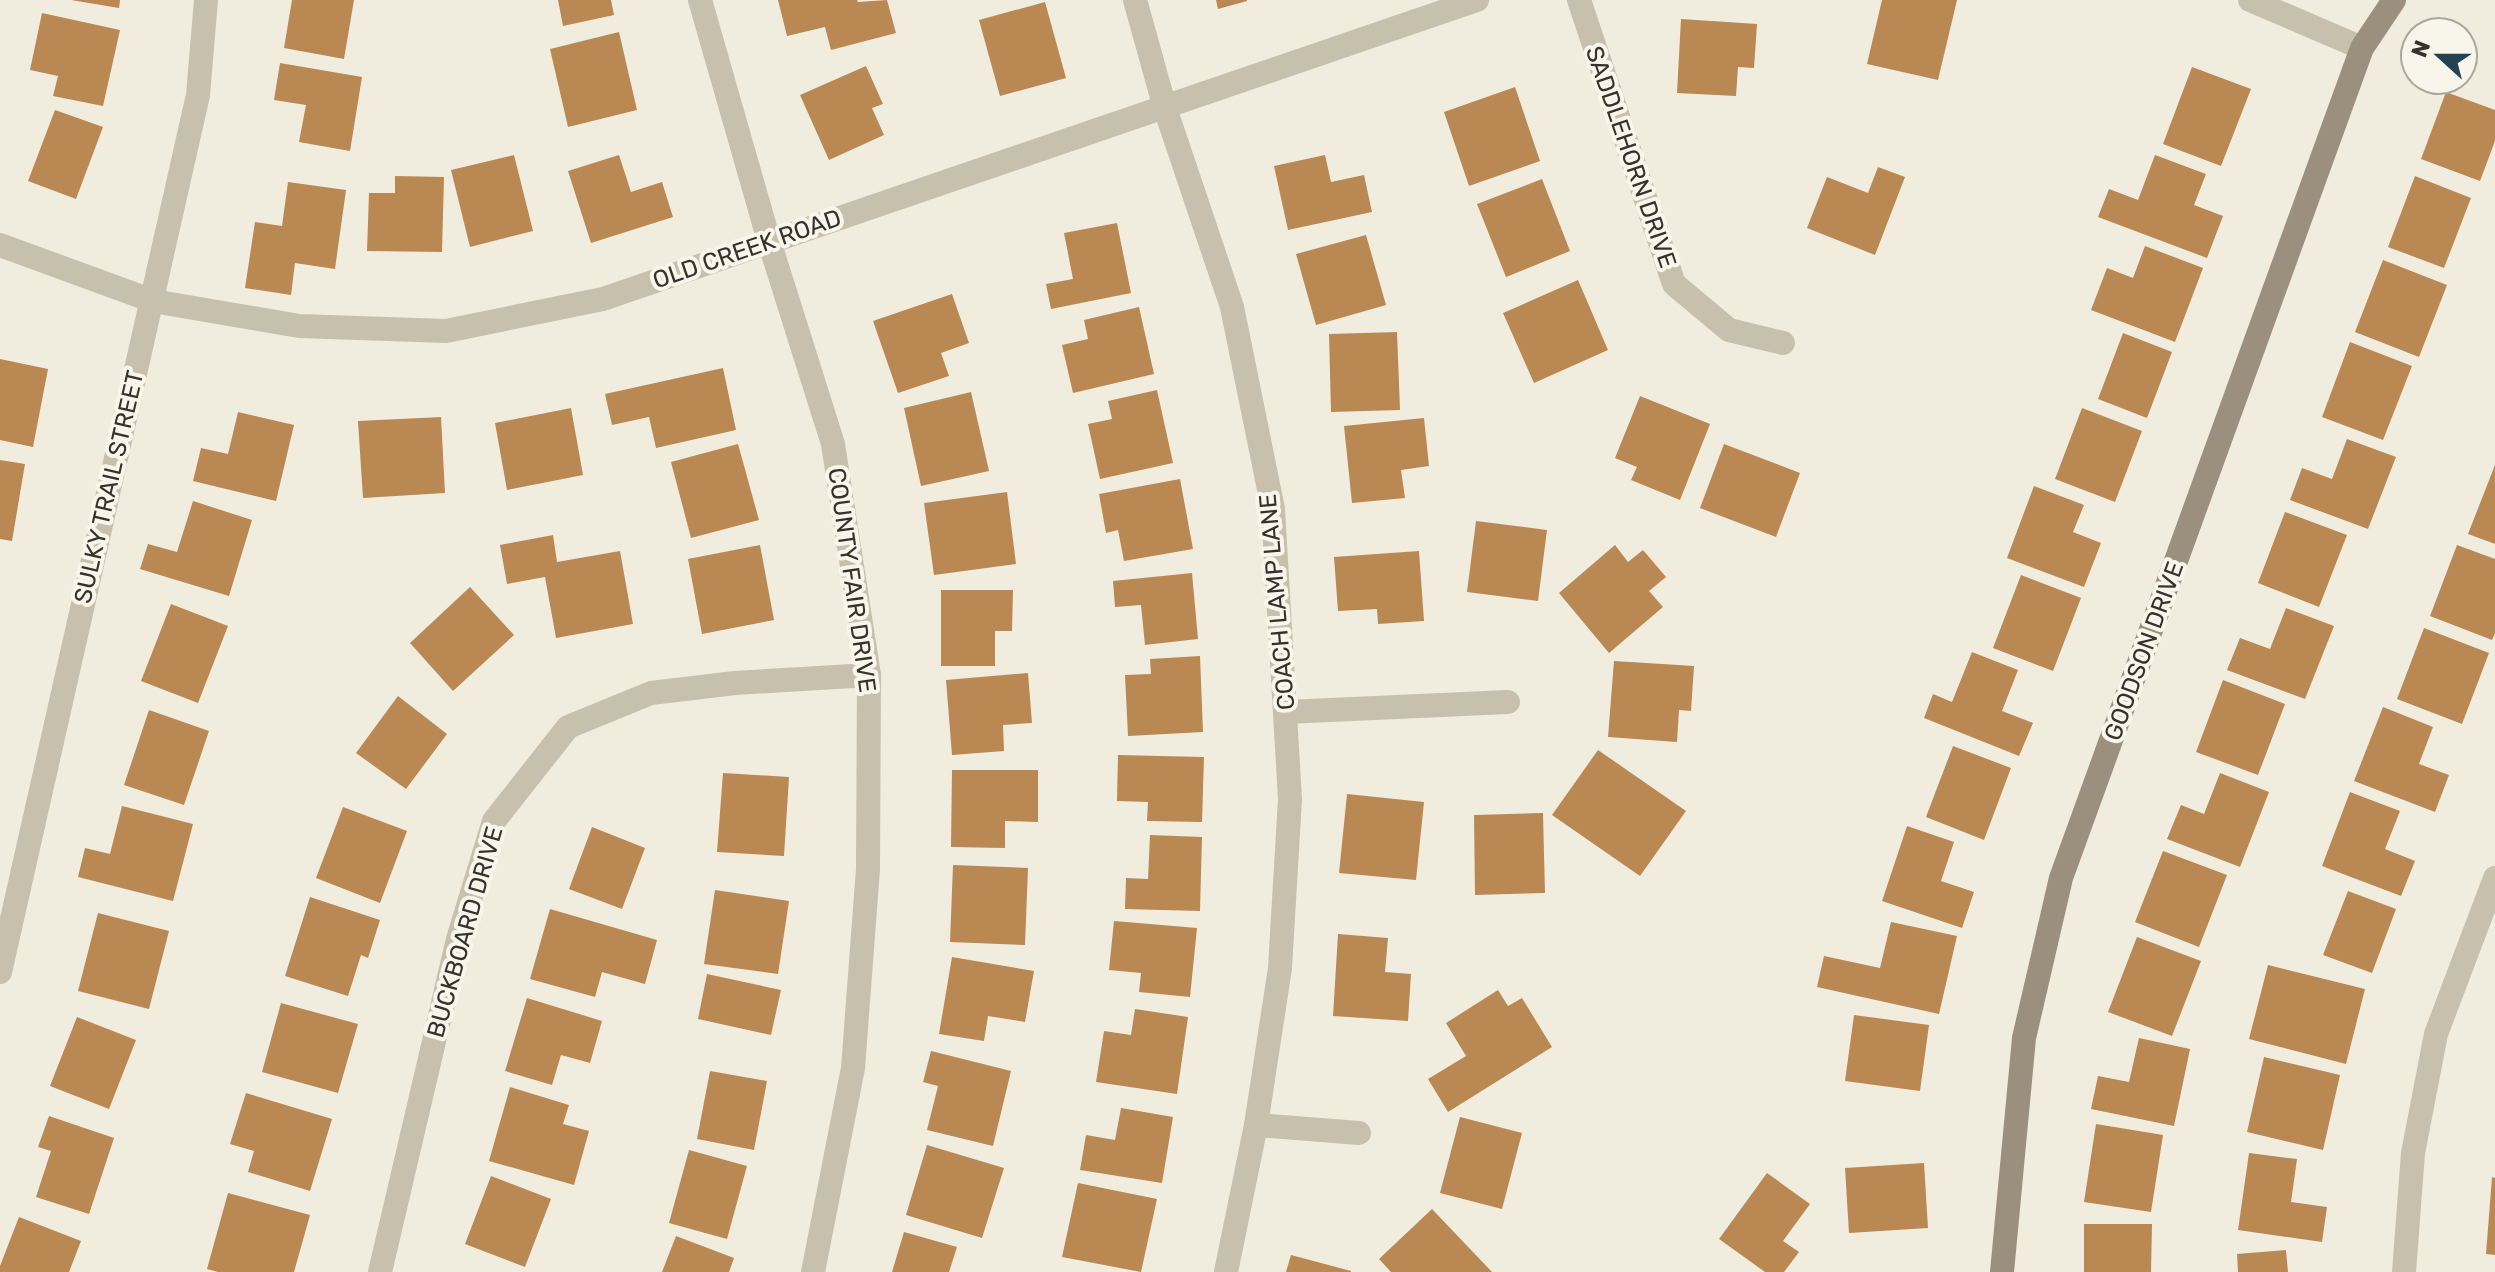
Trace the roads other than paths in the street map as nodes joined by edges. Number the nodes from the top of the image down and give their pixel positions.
1 (206, 0) edge
2 (700, 0) edge
3 (1135, 0) edge
4 (1477, 0) edge
5 (1579, 0) edge
6 (2250, 0) edge
7 (2394, 0) edge
8 (2362, 48) junction
9 (1165, 108) junction
10 (769, 241) junction
11 (0, 245) edge
12 (153, 301) junction
13 (1783, 343) dead end
14 (869, 675) junction
15 (1508, 702) dead end
16 (1286, 712) junction
17 (2495, 878) edge
18 (0, 972) edge
19 (1256, 1125) junction
20 (1359, 1133) dead end
21 (380, 1272) edge
22 (813, 1272) edge
23 (1226, 1272) edge
24 (2002, 1272) edge
25 (2404, 1272) edge

1 - 12 street, SULKY TRAIL STREET
2 - 10 street, COUNTY FAIR DRIVE
3 - 9 street, COACH LAMP LANE
4 - 9 street, OLD CREEK ROAD
5 - 13 street, SADDLEHORN DRIVE
6 - 8 street
7 - 8 street
8 - 24 street, GOODSON DRIVE
9 - 10 street, OLD CREEK ROAD
9 - 16 street, COACH LAMP LANE
10 - 12 street, OLD CREEK ROAD
10 - 14 street, COUNTY FAIR DRIVE
11 - 12 street, OLD CREEK ROAD
12 - 18 street, SULKY TRAIL STREET
14 - 21 street, BUCKBOARD DRIVE
14 - 22 street, COUNTY FAIR DRIVE
15 - 16 street
16 - 19 street, COACH LAMP LANE
17 - 25 street
19 - 20 street
19 - 23 street, COACH LAMP LANE

